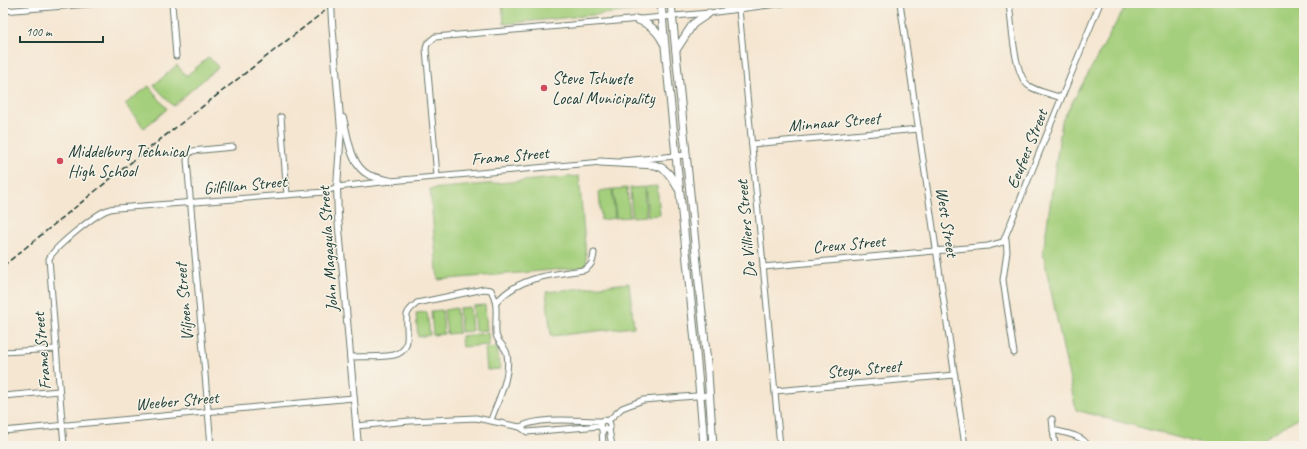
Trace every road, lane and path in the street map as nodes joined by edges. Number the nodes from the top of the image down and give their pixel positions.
1 (26, 3) edge
2 (100, 3) edge
3 (172, 3) edge
4 (331, 3) edge
5 (661, 3) edge
6 (671, 3) edge
7 (784, 3) edge
8 (900, 3) edge
9 (1009, 3) edge
10 (1100, 3) edge
11 (26, 9) junction
12 (739, 10) junction
13 (3, 12) edge
14 (710, 13) junction
15 (672, 16) junction
16 (662, 17) junction
17 (636, 19) junction
18 (665, 48) junction
19 (676, 50) junction
20 (176, 56) dead end
21 (1061, 98) junction
22 (340, 107) junction
23 (281, 117) dead end
24 (919, 129) junction
25 (752, 144) junction
26 (233, 147) dead end
27 (686, 155) junction
28 (674, 156) junction
29 (600, 162) junction
30 (437, 176) junction
31 (391, 181) junction
32 (337, 187) junction
33 (680, 191) junction
34 (287, 195) junction
35 (189, 203) junction
36 (692, 211) junction
37 (683, 212) junction
38 (1007, 236) junction
39 (937, 250) junction
40 (594, 253) dead end
41 (51, 254) joint
42 (763, 267) junction
43 (690, 298) junction
44 (699, 298) junction
45 (496, 303) junction
46 (56, 349) junction
47 (3, 352) edge
48 (1014, 353) dead end
49 (350, 357) junction
50 (955, 375) junction
51 (59, 391) junction
52 (775, 391) junction
53 (709, 395) junction
54 (3, 396) edge
55 (700, 396) junction
56 (353, 398) junction
57 (208, 412) junction
58 (1052, 419) dead end
59 (491, 420) junction
60 (603, 424) junction
61 (62, 426) junction
62 (356, 426) junction
63 (520, 427) junction
64 (609, 429) junction
65 (1053, 430) junction
66 (3, 431) edge
67 (64, 446) edge
68 (211, 446) edge
69 (358, 446) edge
70 (603, 446) edge
71 (612, 446) edge
72 (704, 446) edge
73 (713, 446) edge
74 (780, 446) edge
75 (965, 446) edge
76 (1054, 446) edge
77 (1088, 446) edge

1 - 11 street
2 - 11 street
3 - 20 street
4 - 22 street, John Magagula Street, bridge
5 - 16 main road
6 - 15 main road
7 - 12 street
8 - 24 street, West Street
9 - 21 street
10 - 21 street, Eeufees Street
11 - 13 street
12 - 14 street
12 - 25 street, De Villiers Street
14 - 15 street
14 - 19 main road
15 - 16 street
15 - 19 main road
16 - 17 street
16 - 18 main road
17 - 18 main road
17 - 30 street
18 - 28 main road
19 - 27 main road
21 - 38 street, Eeufees Street
22 - 31 street
22 - 32 street, John Magagula Street
23 - 34 street
24 - 25 street, Minnaar Street
24 - 39 street, West Street
25 - 42 street, De Villiers Street
26 - 35 street, Viljoen Street
27 - 28 street, Frame Street
27 - 36 main road
28 - 29 street, Frame Street
28 - 33 main road
29 - 30 street, Frame Street
29 - 33 main road
30 - 31 street, Frame Street
31 - 32 street, Frame Street
32 - 34 street, Gilfillan Street
32 - 49 street, John Magagula Street
33 - 37 main road
34 - 35 street, Gilfillan Street
35 - 41 street, Gilfillan Street
35 - 57 street, Viljoen Street
36 - 37 main road
36 - 44 main road
37 - 43 main road
38 - 39 street
38 - 48 street, Eeufees Street
39 - 42 street, Creux Street
39 - 50 street, West Street
40 - 45 street
41 - 46 street, Frame Street
42 - 52 street, De Villiers Street
43 - 44 main road
43 - 55 main road
44 - 53 main road
45 - 49 street
45 - 59 street
46 - 47 street
46 - 51 street, Frame Street
49 - 56 street, John Magagula Street
50 - 52 street, Steyn Street
50 - 75 street, West Street
51 - 54 street
51 - 61 street, Frame Street
52 - 74 street, De Villiers Street
53 - 55 street
53 - 73 main road
55 - 60 street
55 - 72 main road
56 - 57 street, Weeber Street
56 - 62 street, John Magagula Street
57 - 61 street, Weeber Street
57 - 68 street, Viljoen Street
58 - 65 street
59 - 62 street
59 - 63 street
60 - 63 street
60 - 63 street
60 - 64 street
60 - 64 street
60 - 70 street
61 - 66 street, Weeber Street
61 - 67 street, Frame Street
62 - 69 street, John Magagula Street
64 - 71 street
65 - 76 street
65 - 77 street

